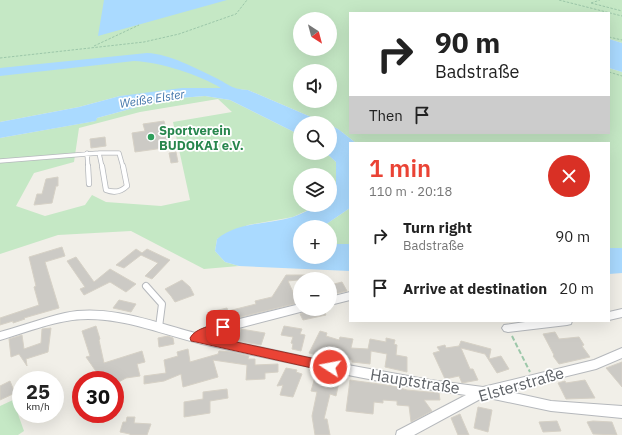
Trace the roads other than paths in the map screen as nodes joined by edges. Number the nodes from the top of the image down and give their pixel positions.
1 (89, 153) junction
2 (99, 153) junction
3 (0, 161) edge
4 (89, 184) dead end
5 (146, 286) dead end
6 (349, 296) edge
7 (337, 299) edge
8 (293, 310) edge
9 (622, 313) edge
10 (610, 316) edge
11 (559, 322) edge
12 (160, 327) junction
13 (508, 328) road end
14 (0, 336) edge
15 (196, 338) junction
16 (622, 353) edge
17 (483, 392) junction
18 (622, 412) edge
19 (402, 435) edge

1 - 2 lane
1 - 3 lane
1 - 4 lane
2 - 2 lane
5 - 12 lane
6 - 7 street
8 - 15 street
9 - 10 street
11 - 13 street
12 - 14 street, Hauptstraße
12 - 15 street, Hauptstraße
15 - 17 street, Hauptstraße
16 - 17 street, Elsterstraße
17 - 18 street, Hauptstraße
17 - 19 street, Elsterstraße

